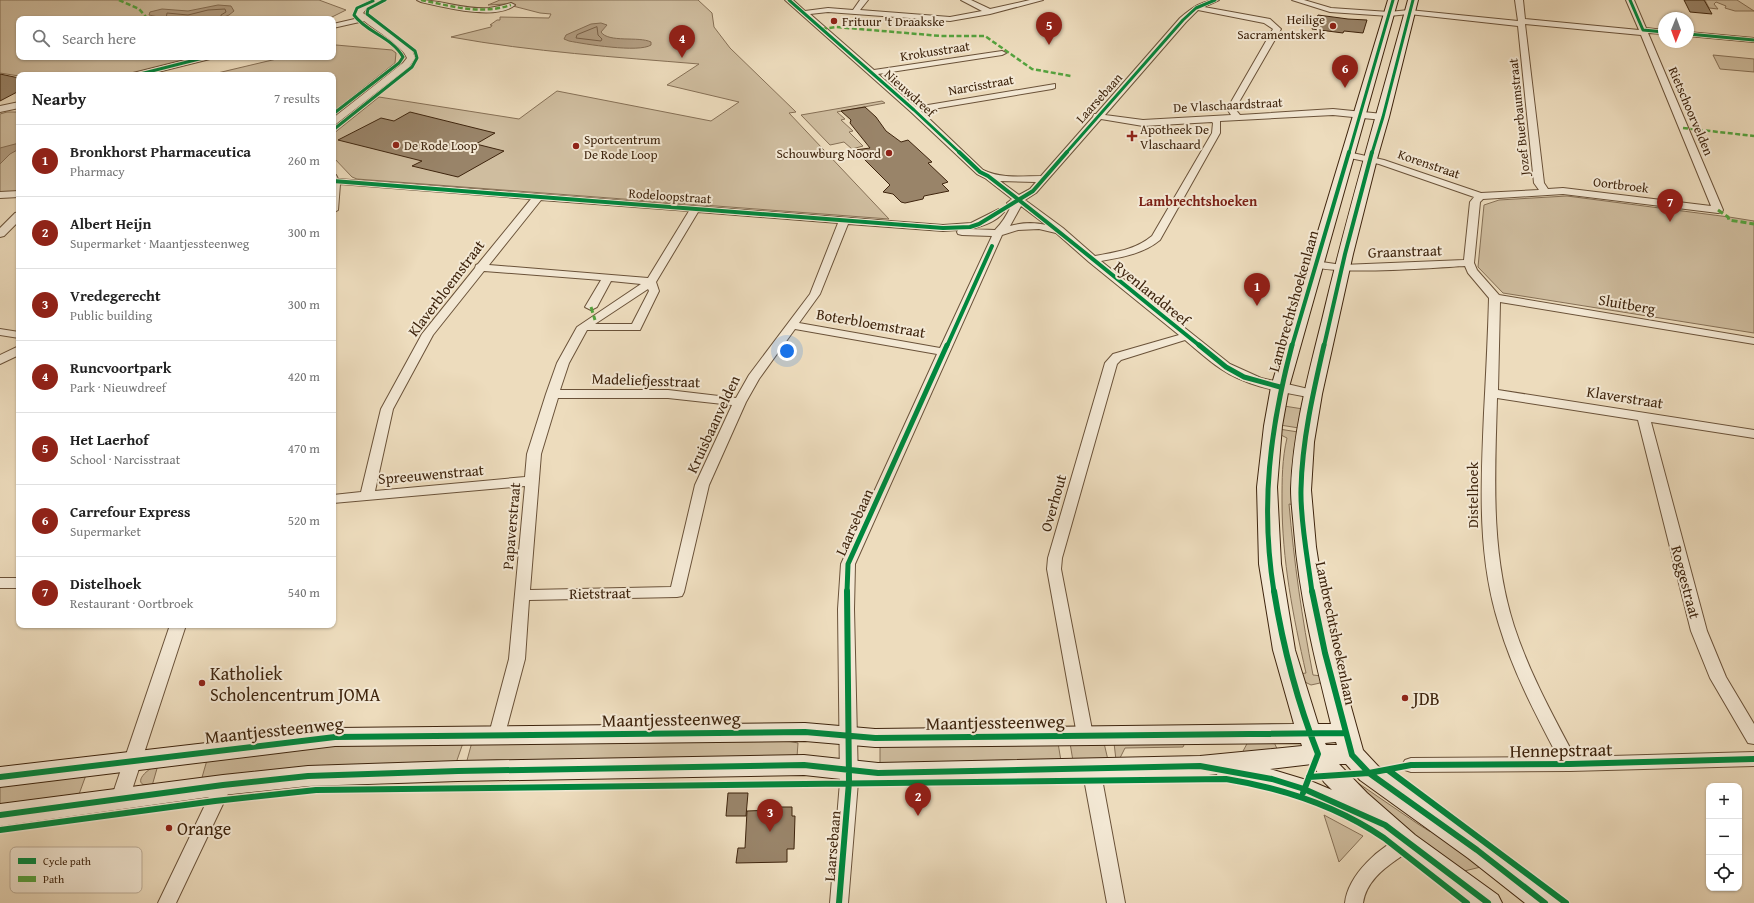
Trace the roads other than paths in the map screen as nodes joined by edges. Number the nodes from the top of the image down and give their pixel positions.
1 (380, 0) edge
2 (421, 0) edge
3 (789, 0) edge
4 (864, 0) edge
5 (965, 0) edge
6 (1039, 0) edge
7 (1215, 0) edge
8 (1296, 0) edge
9 (1393, 0) edge
10 (1520, 0) edge
11 (1630, 0) edge
12 (511, 5) dead end
13 (1411, 6) edge
14 (1196, 8) junction
15 (855, 12) junction
16 (990, 12) junction
17 (804, 13) junction
18 (1389, 14) junction
19 (364, 19) junction
20 (1522, 23) junction
21 (336, 25) edge
22 (1643, 31) junction
23 (1658, 32) edge
24 (1694, 35) edge
25 (1754, 40) edge
26 (1002, 53) dead end
27 (195, 60) edge
28 (148, 72) edge
29 (871, 73) junction
30 (1052, 86) dead end
31 (16, 106) edge
32 (0, 109) edge
33 (914, 110) junction
34 (1361, 113) junction
35 (1097, 116) junction
36 (1237, 117) junction
37 (1383, 117) junction
38 (1214, 119) junction
39 (336, 120) edge
40 (1348, 155) junction
41 (1370, 159) junction
42 (988, 176) junction
43 (1042, 179) junction
44 (336, 180) edge
45 (1545, 191) junction
46 (16, 194) edge
47 (0, 195) edge
48 (1480, 196) junction
49 (537, 198) junction
50 (1018, 200) junction
51 (695, 209) junction
52 (1718, 210) joint
53 (1000, 212) junction
54 (16, 218) edge
55 (844, 221) junction
56 (970, 227) junction
57 (943, 228) junction
58 (1059, 230) junction
59 (998, 233) junction
60 (0, 234) edge
61 (1093, 260) junction
62 (1469, 263) junction
63 (1315, 264) junction
64 (480, 267) junction
65 (1342, 268) junction
66 (608, 276) junction
67 (651, 282) junction
68 (1494, 298) junction
69 (591, 307) dead end
70 (792, 325) junction
71 (583, 327) junction
72 (0, 332) edge
73 (16, 335) edge
74 (1186, 336) junction
75 (1754, 341) edge
76 (16, 352) edge
77 (945, 352) junction
78 (0, 360) edge
79 (1280, 387) junction
80 (1491, 393) junction
81 (552, 394) junction
82 (1312, 394) junction
83 (740, 402) junction
84 (1643, 416) junction
85 (1754, 434) edge
86 (532, 481) junction
87 (367, 496) junction
88 (336, 499) edge
89 (0, 583) edge
90 (16, 583) edge
91 (677, 592) joint
92 (523, 595) junction
93 (177, 628) edge
94 (1308, 732) junction
95 (497, 734) junction
96 (1085, 735) junction
97 (847, 736) junction
98 (1754, 738) edge
99 (1349, 744) junction
100 (1318, 754) junction
101 (1754, 759) edge
102 (133, 760) junction
103 (1570, 764) junction
104 (1411, 765) dead end
105 (1200, 766) junction
106 (1091, 768) junction
107 (848, 771) junction
108 (0, 777) edge
109 (223, 785) junction
110 (120, 799) junction
111 (0, 814) edge
112 (1385, 825) junction
113 (1406, 843) junction
114 (167, 903) edge
115 (838, 903) edge
116 (1116, 903) edge
117 (1354, 903) edge
118 (1488, 903) edge
119 (1545, 903) edge

1 - 19 street
2 - 12 street
3 - 17 street, Nieuwdreef
4 - 15 street
5 - 16 street
6 - 16 street
7 - 14 street, Laarsebaan
8 - 18 street
9 - 18 street, Lambrechtshoekenlaan
10 - 20 street, Jozef Buerbaumstraat
11 - 22 street, Rietschoorvelden
13 - 18 street
13 - 20 street
13 - 37 street, Lambrechtshoekenlaan
14 - 35 street, Laarsebaan
14 - 36 street
15 - 16 street
15 - 17 street
17 - 29 street, Nieuwdreef
18 - 34 street, Lambrechtshoekenlaan
19 - 21 street
19 - 39 street
20 - 22 street
20 - 45 street, Jozef Buerbaumstraat
22 - 23 street
22 - 52 street, Rietschoorvelden
24 - 25 street
26 - 29 street, Krokusstraat
27 - 28 street
29 - 33 street, Nieuwdreef
30 - 33 street, Narcisstraat
31 - 32 street
33 - 42 street, Nieuwdreef
34 - 36 street, De Vlaschaardstraat
34 - 37 street
34 - 40 street, Lambrechtshoekenlaan
35 - 38 street, De Vlaschaardstraat
35 - 43 street, Laarsebaan
36 - 38 street, De Vlaschaardstraat
37 - 41 street, Lambrechtshoekenlaan
38 - 61 street
40 - 41 street
40 - 63 street, Lambrechtshoekenlaan
41 - 48 street, Korenstraat
41 - 65 street, Lambrechtshoekenlaan
42 - 43 street, Nieuwdreef
42 - 50 street, Nieuwdreef
43 - 50 street, Laarsebaan
44 - 49 street, Rodeloopstraat
45 - 48 street, Jozef Buerbaumstraat
45 - 52 street, Oortbroek
46 - 47 street
48 - 62 street
49 - 51 street, Rodeloopstraat
49 - 64 street, Klaverbloemstraat
50 - 53 street, Laarsebaan
50 - 58 street, Ryenlanddreef
50 - 59 street, Laarsebaan
51 - 55 street, Rodeloopstraat
51 - 67 street
53 - 56 street, Rodeloopstraat
53 - 59 street, Laarsebaan
54 - 60 street
55 - 57 street, Rodeloopstraat
55 - 70 street, Kruisbaanvelden
56 - 57 street, Rodeloopstraat
56 - 59 street, Rodeloopstraat
57 - 59 street, Rodeloopstraat
58 - 59 street
58 - 61 street, Ryenlanddreef
59 - 77 street, Laarsebaan
61 - 74 street, Ryenlanddreef
62 - 65 street, Graanstraat
62 - 68 street
63 - 65 street, Lambrechtshoekenlaan
63 - 79 street, Lambrechtshoekenlaan
64 - 66 street
64 - 87 street, Klaverbloemstraat
65 - 82 street, Lambrechtshoekenlaan
66 - 67 street
66 - 69 street
67 - 71 street
67 - 71 street
68 - 75 street, Sluitberg
68 - 80 street, Distelhoek
70 - 77 street, Boterbloemstraat
70 - 83 street, Kruisbaanvelden
71 - 81 street, Papaverstraat
72 - 73 street
74 - 79 street, Ryenlanddreef
74 - 96 street, Overhout
76 - 78 street
77 - 97 street, Laarsebaan
79 - 82 street, Lambrechtshoekenlaan
79 - 94 street, Lambrechtshoekenlaan
80 - 84 street, Klaverstraat
80 - 103 street, Distelhoek
81 - 83 street, Madeliefjesstraat
81 - 86 street, Papaverstraat
82 - 99 street, Lambrechtshoekenlaan
83 - 91 street, Kruisbaanvelden
84 - 85 street, Klaverstraat
84 - 98 street, Roggestraat
86 - 87 street, Spreeuwenstraat
86 - 92 street, Papaverstraat
87 - 88 street, Spreeuwenstraat
89 - 90 street
91 - 92 street, Rietstraat
92 - 95 street, Papaverstraat
93 - 102 street
94 - 96 street, Maantjessteenweg
94 - 99 street, Maantjessteenweg
94 - 100 street, Lambrechtshoekenlaan
95 - 97 street, Maantjessteenweg
95 - 102 street, Maantjessteenweg
96 - 97 street, Maantjessteenweg
97 - 107 street, Laarsebaan
99 - 100 street
99 - 119 street
100 - 105 street
100 - 112 street, Lambrechtshoekenlaan
101 - 103 street, Hennepstraat
102 - 108 street, Maantjessteenweg
102 - 110 street
103 - 104 street, Hennepstraat
105 - 106 street
105 - 112 street
106 - 107 street
106 - 116 street
107 - 109 street
107 - 115 street, Laarsebaan
109 - 110 street
109 - 114 street
110 - 111 street
112 - 113 street
113 - 117 street
113 - 118 street

